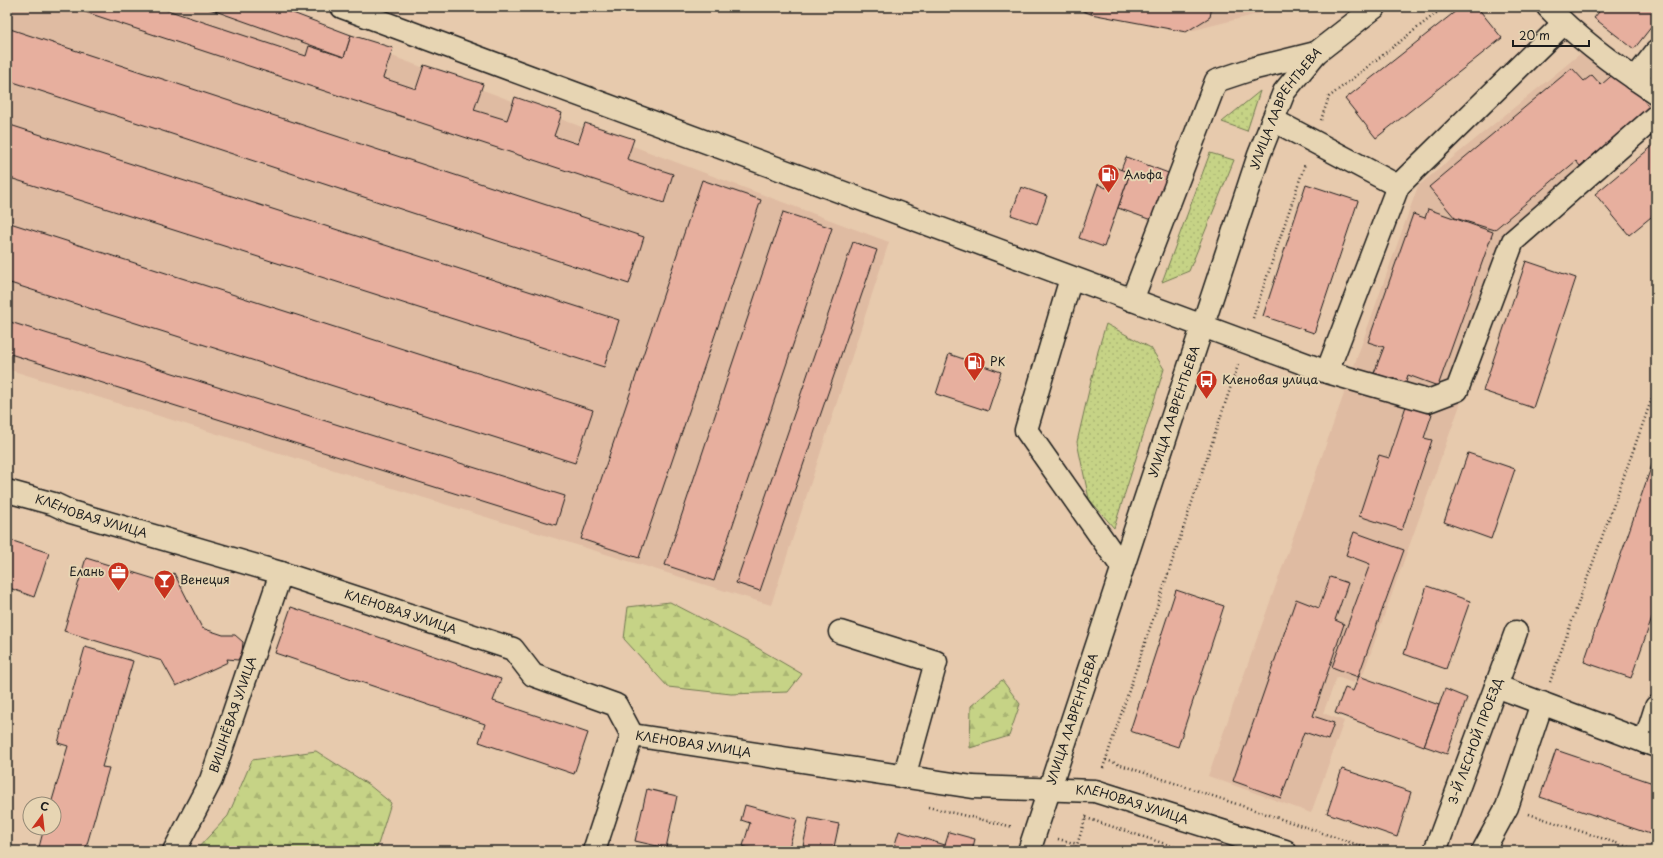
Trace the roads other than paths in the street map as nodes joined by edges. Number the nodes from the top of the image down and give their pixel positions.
1 (342, 7) edge
2 (1375, 7) edge
3 (1548, 7) edge
4 (1564, 24) junction
5 (1656, 52) edge
6 (1316, 53) junction
7 (1635, 79) junction
8 (1656, 93) edge
9 (1656, 116) edge
10 (1273, 120) junction
11 (1398, 186) junction
12 (1071, 278) junction
13 (1132, 300) junction
14 (1202, 326) junction
15 (1327, 372) junction
16 (7, 491) edge
17 (1122, 567) junction
18 (281, 573) junction
19 (840, 632) dead end
20 (1516, 632) dead end
21 (1496, 686) junction
22 (1542, 703) junction
23 (1656, 707) edge
24 (632, 735) junction
25 (1650, 744) edge
26 (904, 776) junction
27 (1050, 788) junction
28 (174, 851) edge
29 (594, 851) edge
30 (1029, 851) edge
31 (1285, 851) edge
32 (1435, 851) edge
33 (1483, 851) edge

1 - 12 street
2 - 6 street, УЛИЦА ЛАВРЕНТЬЕВА
3 - 4 street
4 - 7 street
4 - 11 street
5 - 7 street
6 - 10 street, УЛИЦА ЛАВРЕНТЬЕВА
6 - 13 street
7 - 8 street
9 - 15 street
10 - 11 street
10 - 14 street, УЛИЦА ЛАВРЕНТЬЕВА
11 - 15 street
12 - 13 street
12 - 17 street
13 - 14 street
14 - 15 street
14 - 17 street, УЛИЦА ЛАВРЕНТЬЕВА
16 - 18 street, КЛЕНОВАЯ УЛИЦА
17 - 27 street, УЛИЦА ЛАВРЕНТЬЕВА
18 - 24 street, КЛЕНОВАЯ УЛИЦА
18 - 28 street, ВИШНЁВАЯ УЛИЦА
19 - 26 street
20 - 21 street, 3-Й ЛЕСНОЙ ПРОЕЗД
21 - 22 street
21 - 32 street, 3-Й ЛЕСНОЙ ПРОЕЗД
22 - 25 street
22 - 33 street
23 - 25 street
24 - 26 street, КЛЕНОВАЯ УЛИЦА
24 - 29 street
26 - 27 street, КЛЕНОВАЯ УЛИЦА
27 - 30 street, УЛИЦА ЛАВРЕНТЬЕВА
27 - 31 street, КЛЕНОВАЯ УЛИЦА

